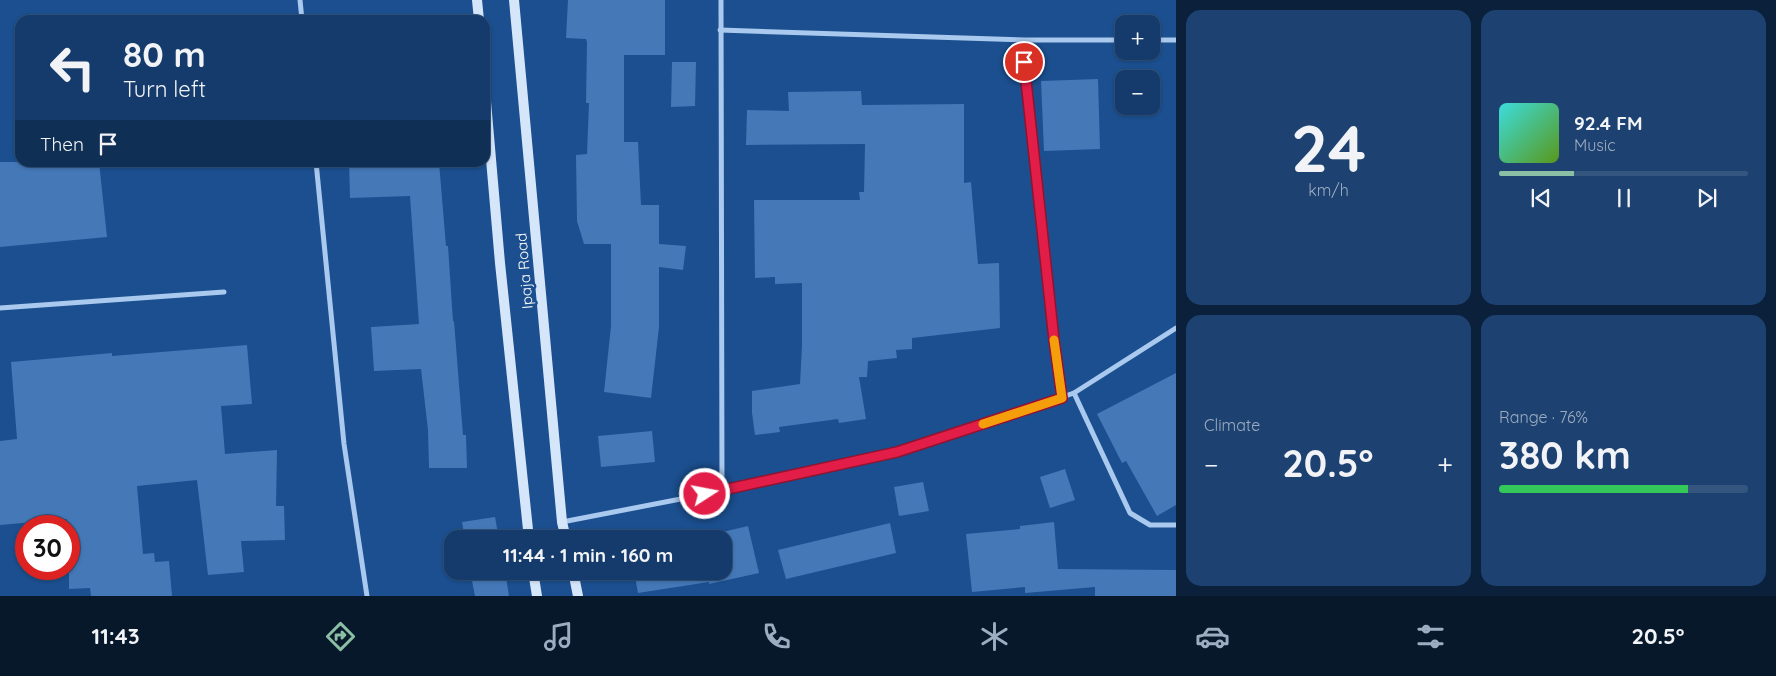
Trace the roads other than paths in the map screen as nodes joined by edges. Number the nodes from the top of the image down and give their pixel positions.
1 (300, 0) edge
2 (477, 0) edge
3 (514, 0) edge
4 (721, 0) edge
5 (302, 15) edge
6 (478, 15) edge
7 (720, 30) junction
8 (1025, 40) junction
9 (1115, 40) edge
10 (1160, 40) edge
11 (1176, 40) edge
12 (490, 147) edge
13 (316, 167) edge
14 (224, 292) dead end
15 (0, 308) edge
16 (1176, 328) edge
17 (1074, 393) junction
18 (1062, 398) junction
19 (722, 491) junction
20 (562, 522) junction
21 (1176, 525) edge
22 (528, 530) edge
23 (564, 530) edge
24 (534, 580) edge
25 (575, 580) edge
26 (367, 596) edge
27 (537, 596) edge
28 (578, 596) edge

1 - 5 street
2 - 6 main road
3 - 20 main road, Ipaja Road
4 - 7 street
7 - 8 street
7 - 19 street
8 - 9 street
8 - 18 lane
10 - 11 street
12 - 22 main road, Ipaja Road
13 - 26 street
14 - 15 street
16 - 17 street
17 - 18 street
17 - 21 street
18 - 19 street
19 - 20 street
20 - 23 main road, Ipaja Road
24 - 27 main road
25 - 28 main road

